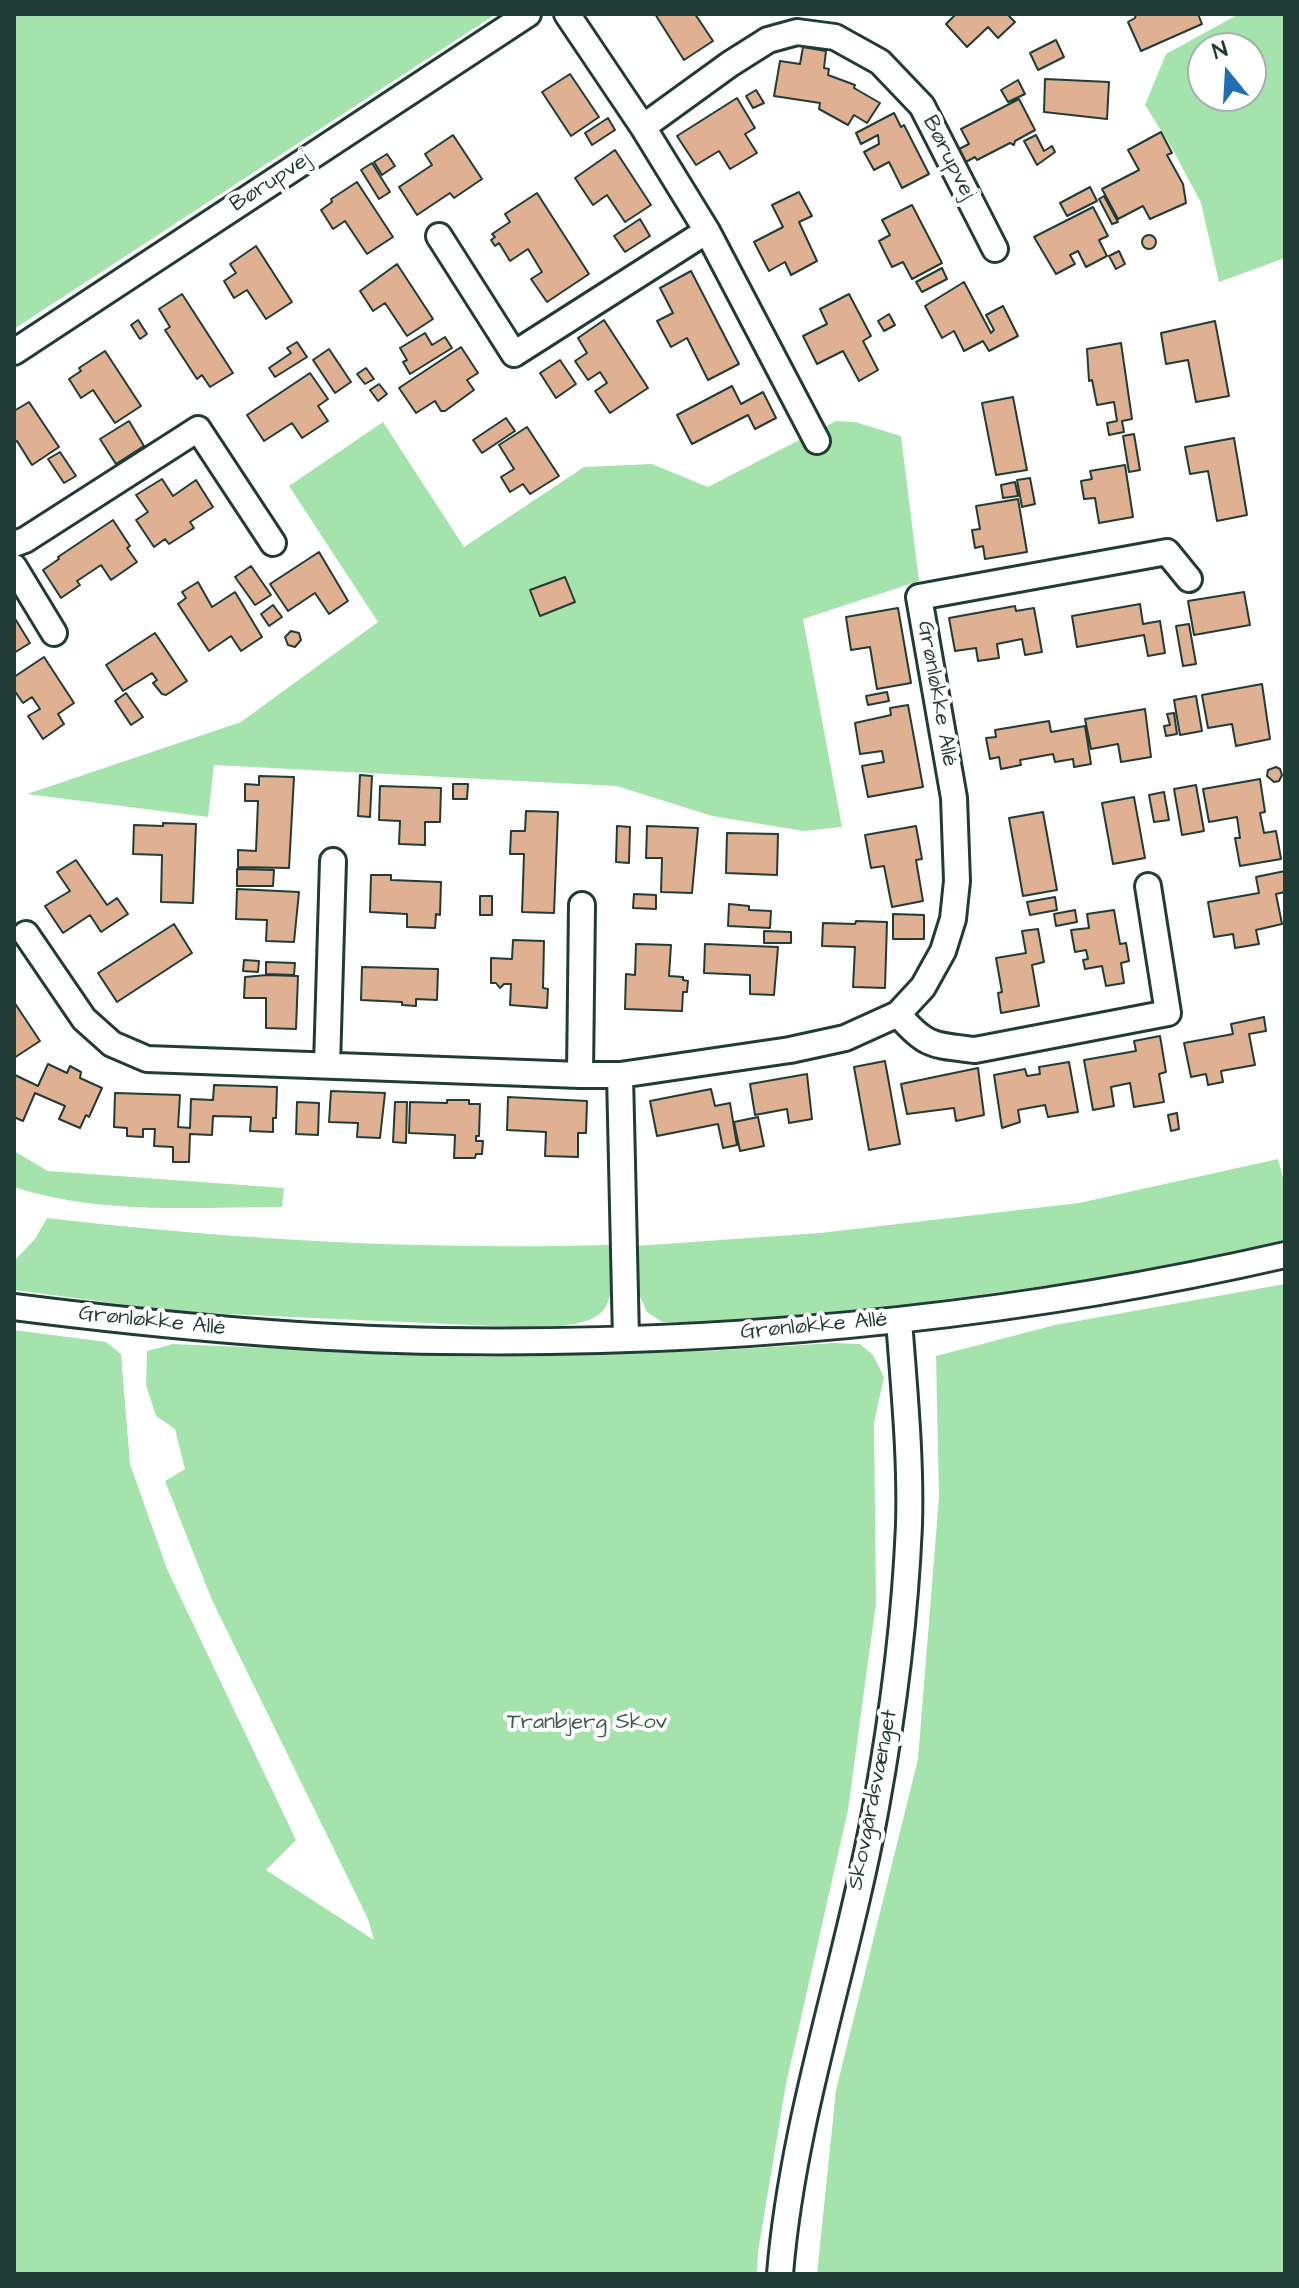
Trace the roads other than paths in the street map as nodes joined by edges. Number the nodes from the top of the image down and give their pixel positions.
1 (528, 14) edge
2 (567, 14) edge
3 (643, 127) junction
4 (707, 231) junction
5 (439, 236) dead end
6 (995, 249) dead end
7 (14, 352) edge
8 (817, 441) dead end
9 (273, 543) dead end
10 (14, 544) edge
11 (14, 567) edge
12 (1189, 579) dead end
13 (54, 633) dead end
14 (333, 861) dead end
15 (1148, 886) dead end
16 (582, 905) dead end
17 (26, 934) dead end
18 (898, 1014) junction
19 (327, 1065) junction
20 (580, 1075) junction
21 (620, 1075) junction
22 (1285, 1255) edge
23 (14, 1307) edge
24 (899, 1320) junction
25 (626, 1339) junction
26 (780, 2274) edge

1 - 7 street, Børupvej
2 - 3 street
3 - 4 street
3 - 6 street, Børupvej
4 - 5 street
4 - 8 street
9 - 10 street
11 - 13 street
12 - 18 street, Grønløkke Allé
14 - 19 street
15 - 18 street
16 - 20 street
17 - 19 street, Grønløkke Allé
18 - 21 street, Grønløkke Allé
19 - 20 street, Grønløkke Allé
20 - 21 street, Grønløkke Allé
21 - 25 street
22 - 24 street, Grønløkke Allé
23 - 25 street, Grønløkke Allé
24 - 25 street, Grønløkke Allé
24 - 26 street, Skovgårdsvænget

